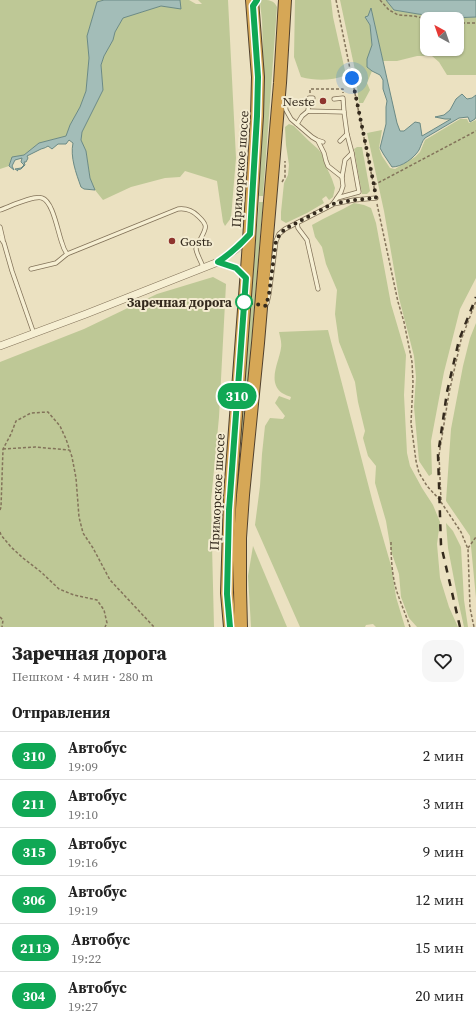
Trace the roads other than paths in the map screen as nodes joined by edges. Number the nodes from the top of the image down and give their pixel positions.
1 (254, 2) edge
2 (283, 3) edge
3 (280, 83) junction
4 (311, 98) road end
5 (334, 98) dead end
6 (308, 111) junction
7 (344, 112) junction
8 (297, 124) junction
9 (347, 134) junction
10 (317, 140) junction
11 (340, 141) dead end
12 (323, 142) dead end
13 (352, 153) junction
14 (342, 177) junction
15 (338, 198) junction
16 (376, 198) road end
17 (332, 204) junction
18 (0, 210) edge
19 (297, 223) junction
20 (0, 227) edge
21 (250, 234) junction
22 (0, 237) edge
23 (4, 243) junction
24 (67, 254) junction
25 (218, 262) junction
26 (203, 267) junction
27 (31, 270) dead end
28 (246, 278) junction
29 (318, 289) dead end
30 (34, 334) junction
31 (258, 343) junction
32 (0, 346) edge
33 (233, 448) junction
34 (247, 450) junction
35 (230, 627) edge
36 (241, 627) edge

1 - 21 highway, Приморское шоссе
2 - 3 highway, Приморское шоссе
3 - 8 lane
3 - 31 highway, Приморское шоссе
4 - 6 lane
5 - 7 lane
6 - 7 lane
6 - 8 lane
7 - 9 lane
8 - 10 lane
9 - 11 lane
9 - 13 lane
10 - 12 lane
10 - 14 lane
13 - 14 lane
13 - 15 lane
14 - 15 lane
15 - 17 lane
16 - 17 lane
17 - 19 lane
18 - 24 lane
19 - 29 lane
19 - 31 lane
20 - 23 lane
21 - 25 street
21 - 28 highway, Приморское шоссе
22 - 23 lane
23 - 30 lane
24 - 26 lane
24 - 27 lane
25 - 26 street
25 - 28 street
26 - 30 street
28 - 33 highway, Приморское шоссе
30 - 32 street
31 - 34 highway, Приморское шоссе
33 - 34 highway
33 - 35 highway, Приморское шоссе
34 - 36 highway, Приморское шоссе

